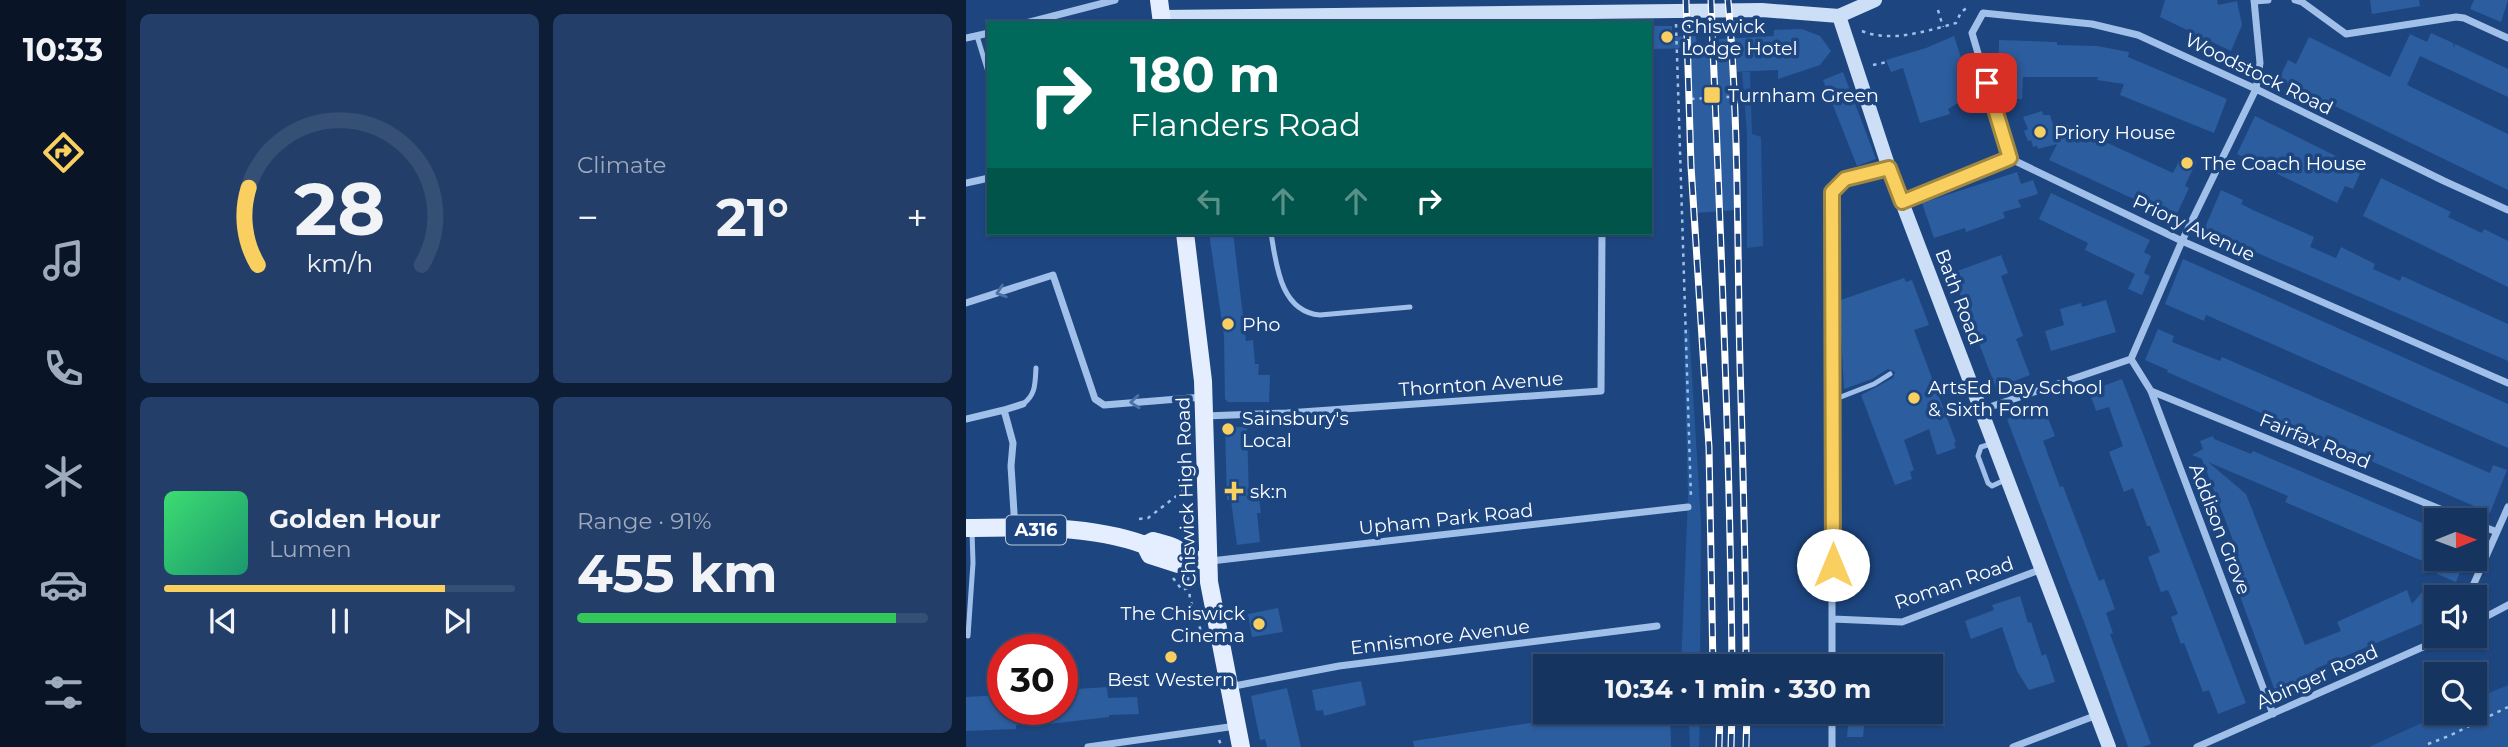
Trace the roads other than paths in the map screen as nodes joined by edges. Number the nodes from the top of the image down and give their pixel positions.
1 (1115, 0) edge
2 (1875, 0) edge
3 (2267, 0) edge
4 (2295, 0) edge
5 (2254, 1) edge
6 (1161, 13) edge
7 (1839, 16) junction
8 (1459, 18) edge
9 (1034, 21) edge
10 (987, 34) edge
11 (977, 36) junction
12 (966, 38) edge
13 (2508, 38) edge
14 (987, 68) edge
15 (2256, 89) junction
16 (2010, 158) junction
17 (1889, 168) junction
18 (987, 178) edge
19 (966, 183) edge
20 (1902, 202) junction
21 (2508, 209) edge
22 (1185, 235) edge
23 (1271, 235) edge
24 (1602, 235) edge
25 (2182, 242) junction
26 (966, 303) edge
27 (1409, 307) dead end
28 (2130, 359) junction
29 (1036, 368) dead end
30 (1890, 374) dead end
31 (2508, 383) edge
32 (2151, 391) junction
33 (1203, 397) junction
34 (1833, 400) junction
35 (1023, 404) joint
36 (1004, 410) junction
37 (1981, 410) junction
38 (1205, 416) junction
39 (966, 419) edge
40 (1688, 507) road end
41 (2508, 507) edge
42 (2438, 508) edge
43 (969, 528) edge
44 (2487, 528) edge
45 (1015, 529) junction
46 (2497, 532) junction
47 (1195, 564) junction
48 (2042, 569) junction
49 (2473, 585) edge
50 (2508, 605) edge
51 (2487, 616) edge
52 (1833, 620) junction
53 (1657, 626) dead end
54 (968, 636) edge
55 (2424, 647) edge
56 (1832, 654) edge
57 (1228, 687) junction
58 (2273, 714) junction
59 (2097, 715) junction
60 (1832, 724) edge
61 (1236, 726) junction
62 (1088, 747) edge
63 (1241, 747) edge
64 (1832, 747) edge
65 (2013, 747) edge
66 (2109, 747) edge
67 (2197, 747) edge

1 - 9 street
2 - 7 main road
3 - 5 street
4 - 13 street
5 - 15 street
6 - 8 main road
7 - 8 main road
7 - 17 main road, Bath Road
10 - 11 street
11 - 12 street
11 - 14 lane
15 - 16 street, Woodstock Road
15 - 21 street, Woodstock Road
15 - 25 street
16 - 20 street
16 - 25 street, Priory Avenue
17 - 20 main road, Bath Road
17 - 34 street
18 - 19 street
20 - 37 main road, Bath Road
22 - 33 main road, Chiswick High Road
23 - 27 lane
24 - 38 street, Thornton Avenue
25 - 28 street
25 - 31 street, Priory Avenue
33 -> 26 street
28 - 32 street, Addison Grove
28 - 37 street
29 - 35 lane
30 - 34 lane
32 - 42 street, Fairfax Road
32 - 58 street, Addison Grove
33 - 38 main road, Chiswick High Road
34 - 52 street
35 - 36 street
36 - 39 street
36 - 45 street
37 - 48 main road, Bath Road
38 - 47 main road, Chiswick High Road
40 - 47 street, Upham Park Road
41 - 46 street
43 - 45 main road, A316
43 - 54 lane
44 - 46 street
45 - 47 main road, A316
46 - 49 street
47 - 57 main road, Chiswick High Road
48 - 52 street, Roman Road
48 - 59 main road, Bath Road
50 - 51 street
52 - 56 street
53 - 57 street, Ennismore Avenue
55 - 58 street, Abinger Road
57 - 61 main road, Chiswick High Road
58 - 67 street, Abinger Road
59 - 65 street
59 - 66 main road, Bath Road
60 - 64 street
61 - 62 street
61 - 63 main road, Chiswick High Road

